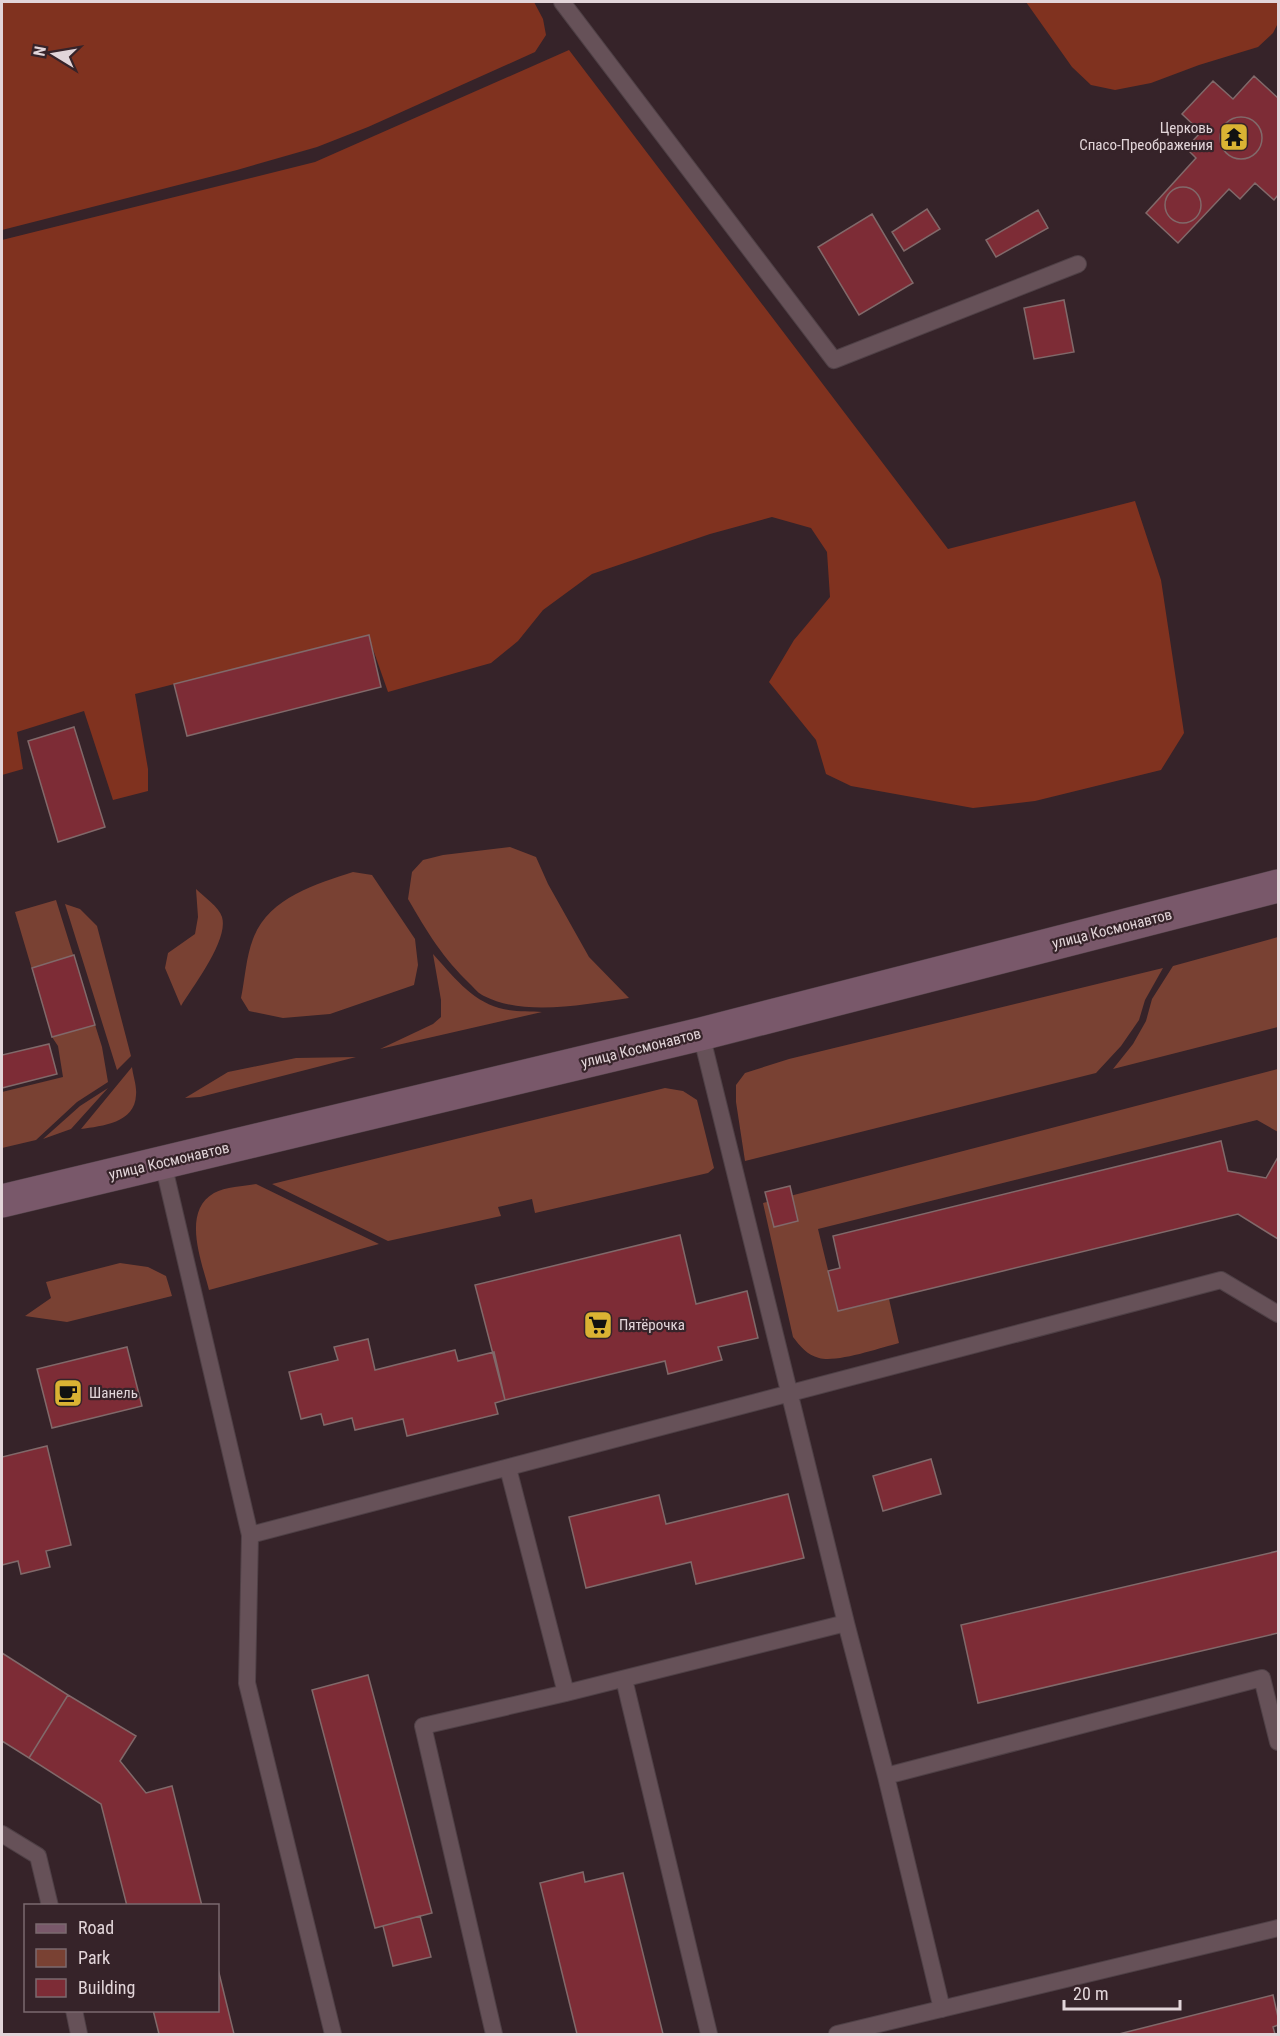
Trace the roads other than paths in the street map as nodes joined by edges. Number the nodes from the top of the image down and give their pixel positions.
1 (562, 2) edge
2 (1078, 264) dead end
3 (1278, 886) edge
4 (701, 1034) junction
5 (164, 1163) junction
6 (2, 1201) edge
7 (1278, 1314) edge
8 (790, 1395) junction
9 (508, 1468) junction
10 (250, 1535) junction
11 (846, 1623) junction
12 (624, 1679) junction
13 (566, 1693) junction
14 (1278, 1742) edge
15 (886, 1776) junction
16 (2, 1834) edge
17 (50, 1904) edge
18 (1278, 1928) edge
19 (942, 2009) junction
20 (74, 2012) edge
21 (79, 2034) edge
22 (333, 2034) edge
23 (494, 2034) edge
24 (709, 2034) edge
25 (837, 2034) edge

1 - 2 lane
3 - 4 main road, улица Космонавтов
4 - 5 main road, улица Космонавтов
4 - 8 lane
5 - 6 main road, улица Космонавтов
5 - 10 lane
7 - 8 lane
8 - 9 lane
8 - 11 lane
9 - 10 lane
9 - 13 lane
10 - 22 lane
11 - 12 lane
11 - 15 lane
12 - 13 lane
12 - 24 lane
13 - 23 lane
14 - 15 lane
15 - 19 lane
16 - 17 lane
18 - 19 lane
19 - 25 lane
20 - 21 lane

